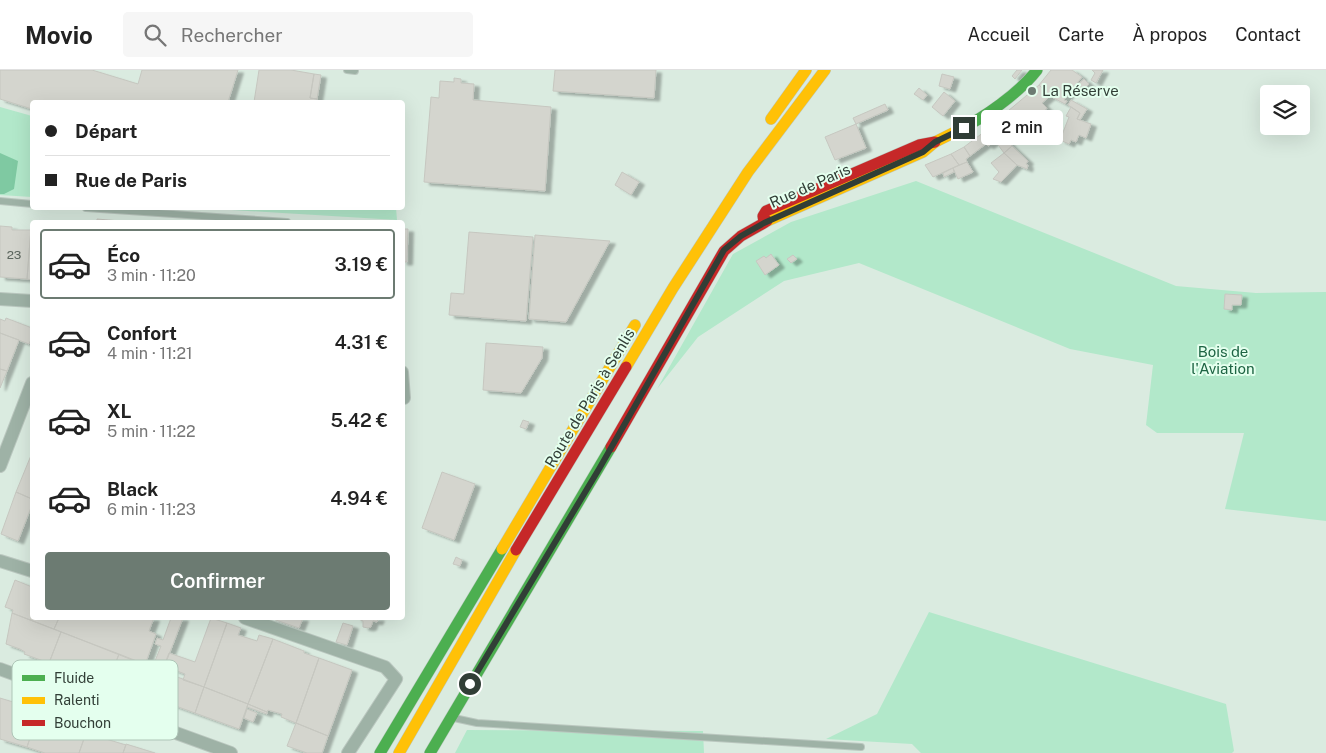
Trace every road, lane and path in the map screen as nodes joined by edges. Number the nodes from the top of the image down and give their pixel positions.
1 (347, 70) edge
2 (806, 70) edge
3 (824, 70) edge
4 (1038, 70) edge
5 (356, 71) dead end
6 (765, 127) dead end
7 (0, 201) edge
8 (30, 204) edge
9 (115, 210) edge
10 (258, 220) edge
11 (0, 299) edge
12 (30, 301) edge
13 (639, 317) dead end
14 (30, 388) edge
15 (0, 466) edge
16 (0, 562) edge
17 (30, 570) edge
18 (251, 620) edge
19 (0, 669) edge
20 (12, 673) edge
21 (451, 717) junction
22 (178, 734) edge
23 (861, 747) dead end
24 (231, 753) edge
25 (348, 753) edge
26 (380, 753) edge
27 (399, 753) edge
28 (430, 753) edge

1 - 5 lane
2 - 6 main road
3 - 27 main road, Route de Paris à Senlis
4 - 21 main road, Rue de Paris
7 - 8 lane
9 - 10 lane
11 - 12 street
13 - 26 main road, Route de Paris à Senlis
14 - 15 street
16 - 17 street
18 - 25 street
19 - 20 street
21 - 23 lane
21 - 28 main road
22 - 24 street

